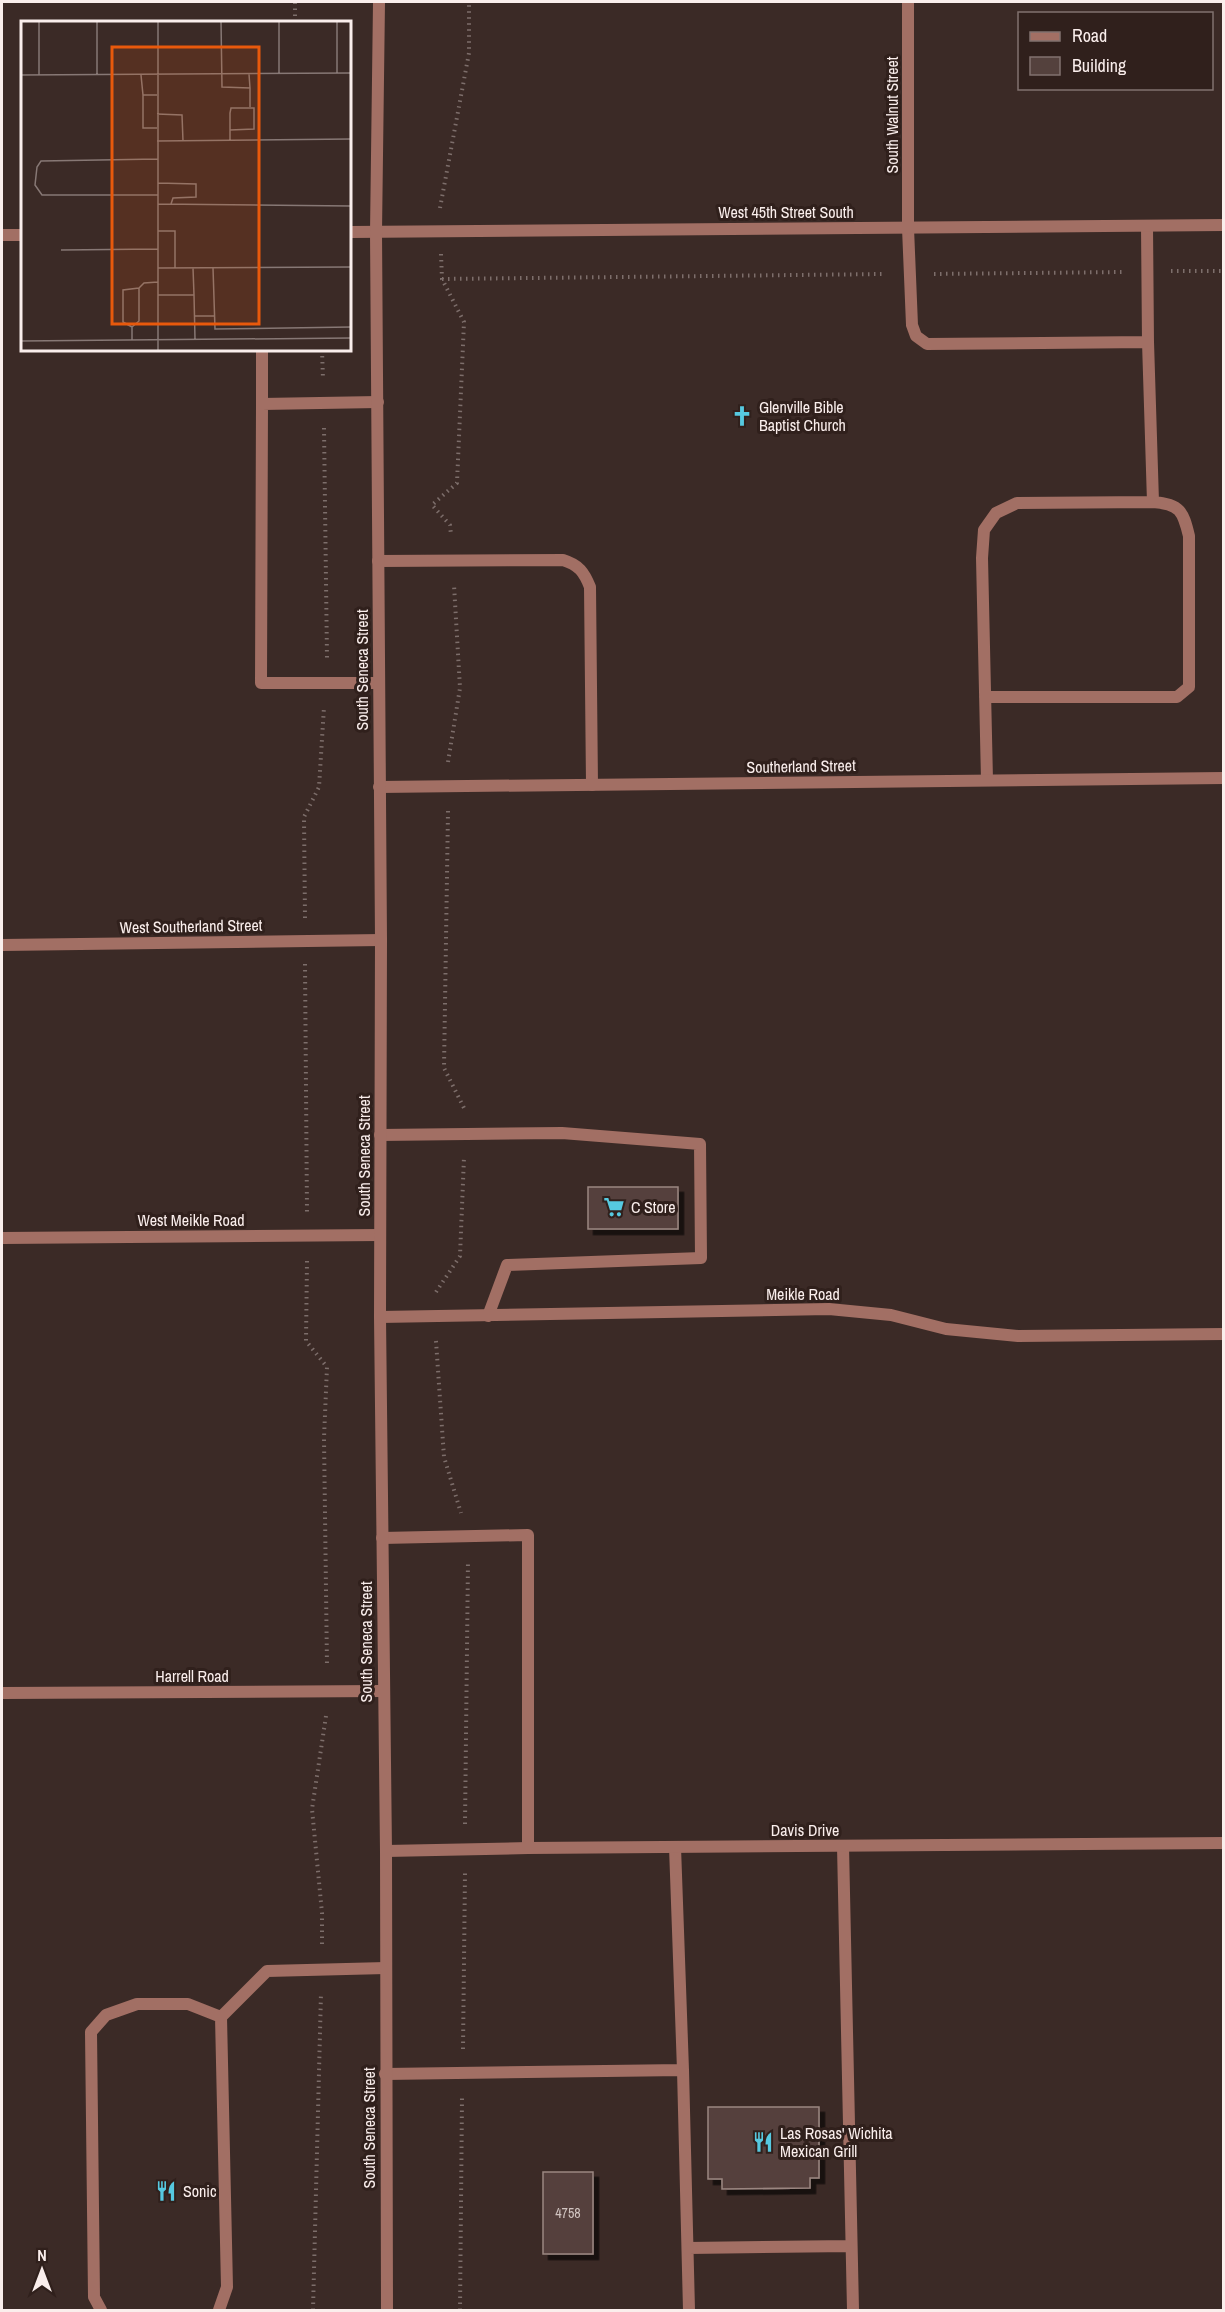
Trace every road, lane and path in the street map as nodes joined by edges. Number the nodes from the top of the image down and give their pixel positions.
1 (295, 2) edge
2 (379, 2) edge
3 (908, 2) edge
4 (295, 21) edge
5 (1224, 225) edge
6 (1147, 226) junction
7 (908, 228) junction
8 (351, 232) edge
9 (376, 232) junction
10 (2, 235) edge
11 (21, 235) edge
12 (1224, 271) edge
13 (1148, 272) junction
14 (910, 274) junction
15 (442, 279) dead end
16 (1148, 342) junction
17 (262, 351) edge
18 (322, 351) edge
19 (378, 402) junction
20 (323, 403) junction
21 (262, 404) junction
22 (1153, 502) junction
23 (378, 561) junction
24 (325, 682) junction
25 (378, 682) junction
26 (985, 697) junction
27 (1224, 778) edge
28 (987, 780) junction
29 (592, 785) junction
30 (379, 786) junction
31 (381, 940) junction
32 (305, 941) junction
33 (2, 945) edge
34 (380, 1134) junction
35 (307, 1235) junction
36 (380, 1235) junction
37 (2, 1238) edge
38 (488, 1316) junction
39 (380, 1317) junction
40 (1224, 1334) edge
41 (382, 1538) junction
42 (383, 1691) junction
43 (326, 1692) junction
44 (2, 1693) edge
45 (1224, 1843) edge
46 (843, 1846) junction
47 (675, 1847) junction
48 (528, 1848) junction
49 (386, 1851) junction
50 (386, 1968) junction
51 (321, 1970) junction
52 (221, 2017) junction
53 (683, 2070) junction
54 (385, 2074) junction
55 (851, 2246) junction
56 (688, 2248) junction
57 (101, 2310) edge
58 (219, 2310) edge
59 (313, 2310) edge
60 (387, 2310) edge
61 (689, 2310) edge
62 (853, 2310) edge

1 - 4 path
2 - 9 street, South Seneca Street
3 - 7 street, South Walnut Street
5 - 6 street, West 45th Street South
6 - 7 street, West 45th Street South
6 - 13 street
7 - 9 street, West 45th Street South
7 - 14 street, South Walnut Street
8 - 9 street, West 45th Street South
9 - 19 street, South Seneca Street
10 - 11 street
12 - 13 path
13 - 14 path
13 - 16 street
14 - 15 path
14 - 16 street, South Walnut Street
16 - 22 street
17 - 21 street
18 - 20 path
19 - 20 street
19 - 23 street, South Seneca Street
20 - 21 street
20 - 24 path
21 - 24 street
22 - 26 street
22 - 26 street
23 - 25 street, South Seneca Street
23 - 29 street
24 - 25 street
24 - 32 path
25 - 30 street, South Seneca Street
26 - 28 street
27 - 28 street, Southerland Street
28 - 29 street, Southerland Street
29 - 30 street, Southerland Street
30 - 31 street, South Seneca Street
31 - 32 street, West Southerland Street
31 - 34 street, South Seneca Street
32 - 33 street, West Southerland Street
32 - 35 path
34 - 36 street, South Seneca Street
34 - 38 street
35 - 36 street, West Meikle Road
35 - 37 street, West Meikle Road
35 - 43 path
36 - 39 street, South Seneca Street
38 - 39 street, Meikle Road
38 - 40 street, Meikle Road
39 - 41 street, South Seneca Street
41 - 42 street, South Seneca Street
41 - 48 street
42 - 43 street, Harrell Road
42 - 49 street, South Seneca Street
43 - 44 street, Harrell Road
43 - 51 path
45 - 46 street, Davis Drive
46 - 47 street, Davis Drive
46 - 55 street
47 - 48 street, Davis Drive
47 - 53 street
48 - 49 street, Davis Drive
49 - 50 street, South Seneca Street
50 - 51 street
50 - 54 street, South Seneca Street
51 - 52 street
51 - 59 path
52 - 57 street
52 - 58 street
53 - 54 street
53 - 56 street
54 - 60 street, South Seneca Street
55 - 56 street
55 - 62 street
56 - 61 street

